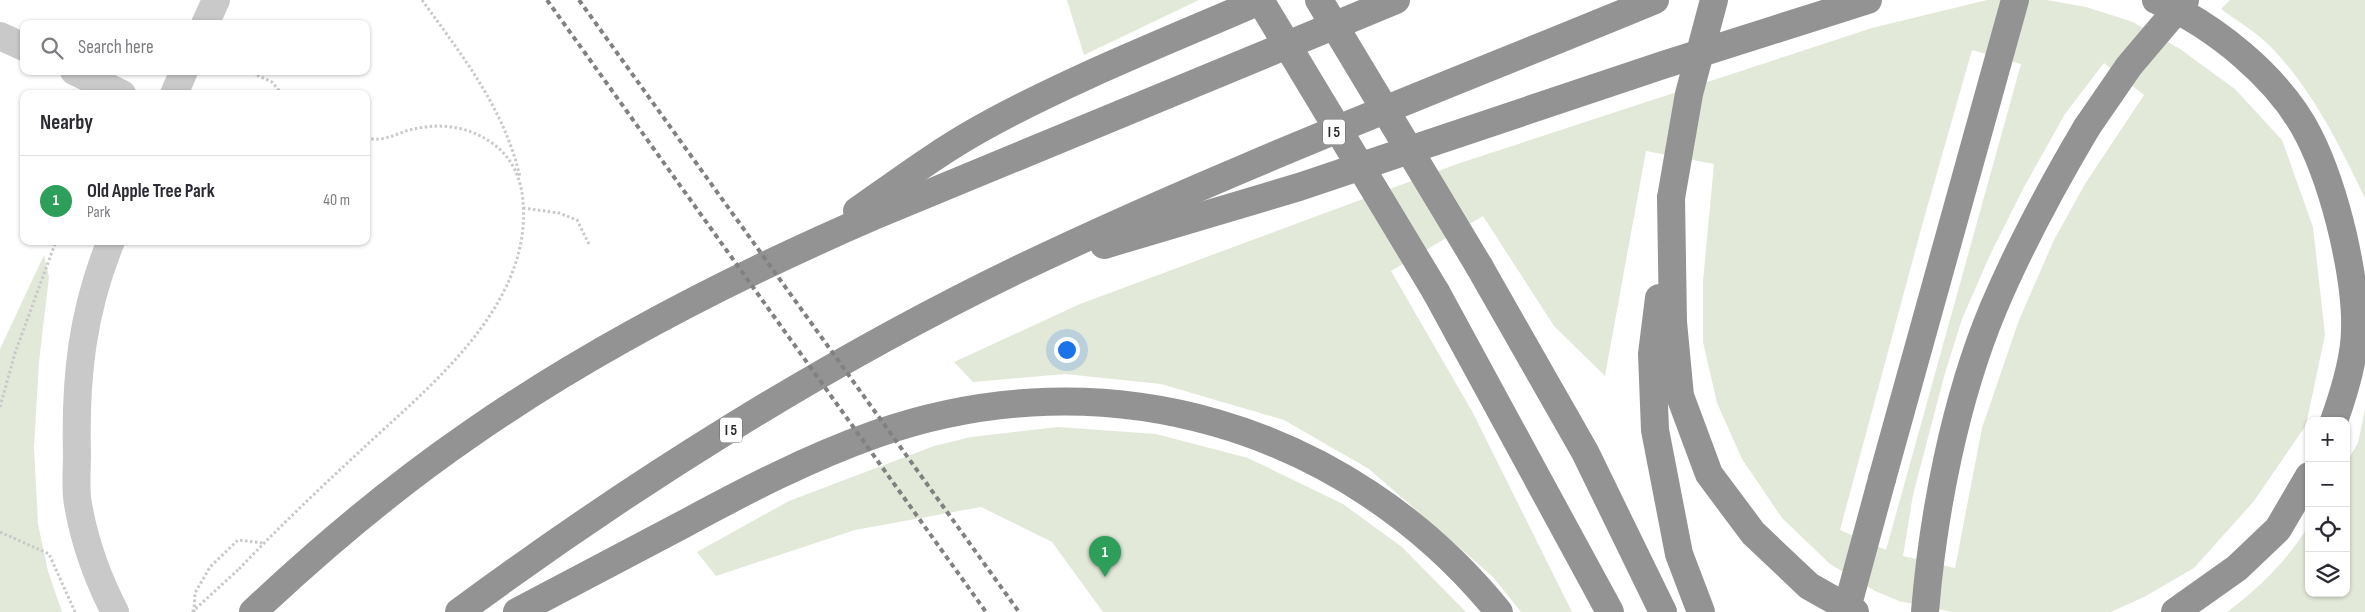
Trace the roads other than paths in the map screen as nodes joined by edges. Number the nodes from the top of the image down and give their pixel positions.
1 (216, 0) edge
2 (1261, 0) edge
3 (1319, 0) edge
4 (1396, 0) edge
5 (1655, 0) edge
6 (1714, 0) edge
7 (1868, 0) edge
8 (2015, 0) edge
9 (2156, 0) edge
10 (2185, 0) edge
11 (207, 20) edge
12 (0, 36) edge
13 (20, 45) edge
14 (82, 75) edge
15 (182, 75) edge
16 (114, 90) edge
17 (176, 90) edge
18 (1671, 198) junction
19 (811, 243) junction
20 (110, 245) edge
21 (1016, 270) junction
22 (2335, 417) edge
23 (2305, 483) edge
24 (260, 605) edge
25 (115, 612) edge
26 (459, 612) edge
27 (517, 612) edge
28 (1499, 612) edge
29 (1610, 612) edge
30 (1663, 612) edge
31 (1701, 612) edge
32 (1846, 612) edge
33 (1855, 612) edge
34 (1925, 612) edge
35 (2175, 612) edge

1 - 11 street
2 - 19 highway
2 - 29 highway, bridge
3 - 30 highway, bridge
4 - 19 highway
5 - 21 highway, I 5
6 - 18 highway, bridge
7 - 21 highway
8 - 32 highway, bridge
9 - 22 highway
10 - 34 highway, bridge
12 - 13 street
14 - 16 street
15 - 17 street
18 - 31 highway
18 - 33 highway
19 - 24 highway
20 - 25 street
21 - 26 highway, I 5
23 - 35 highway
27 - 28 highway

